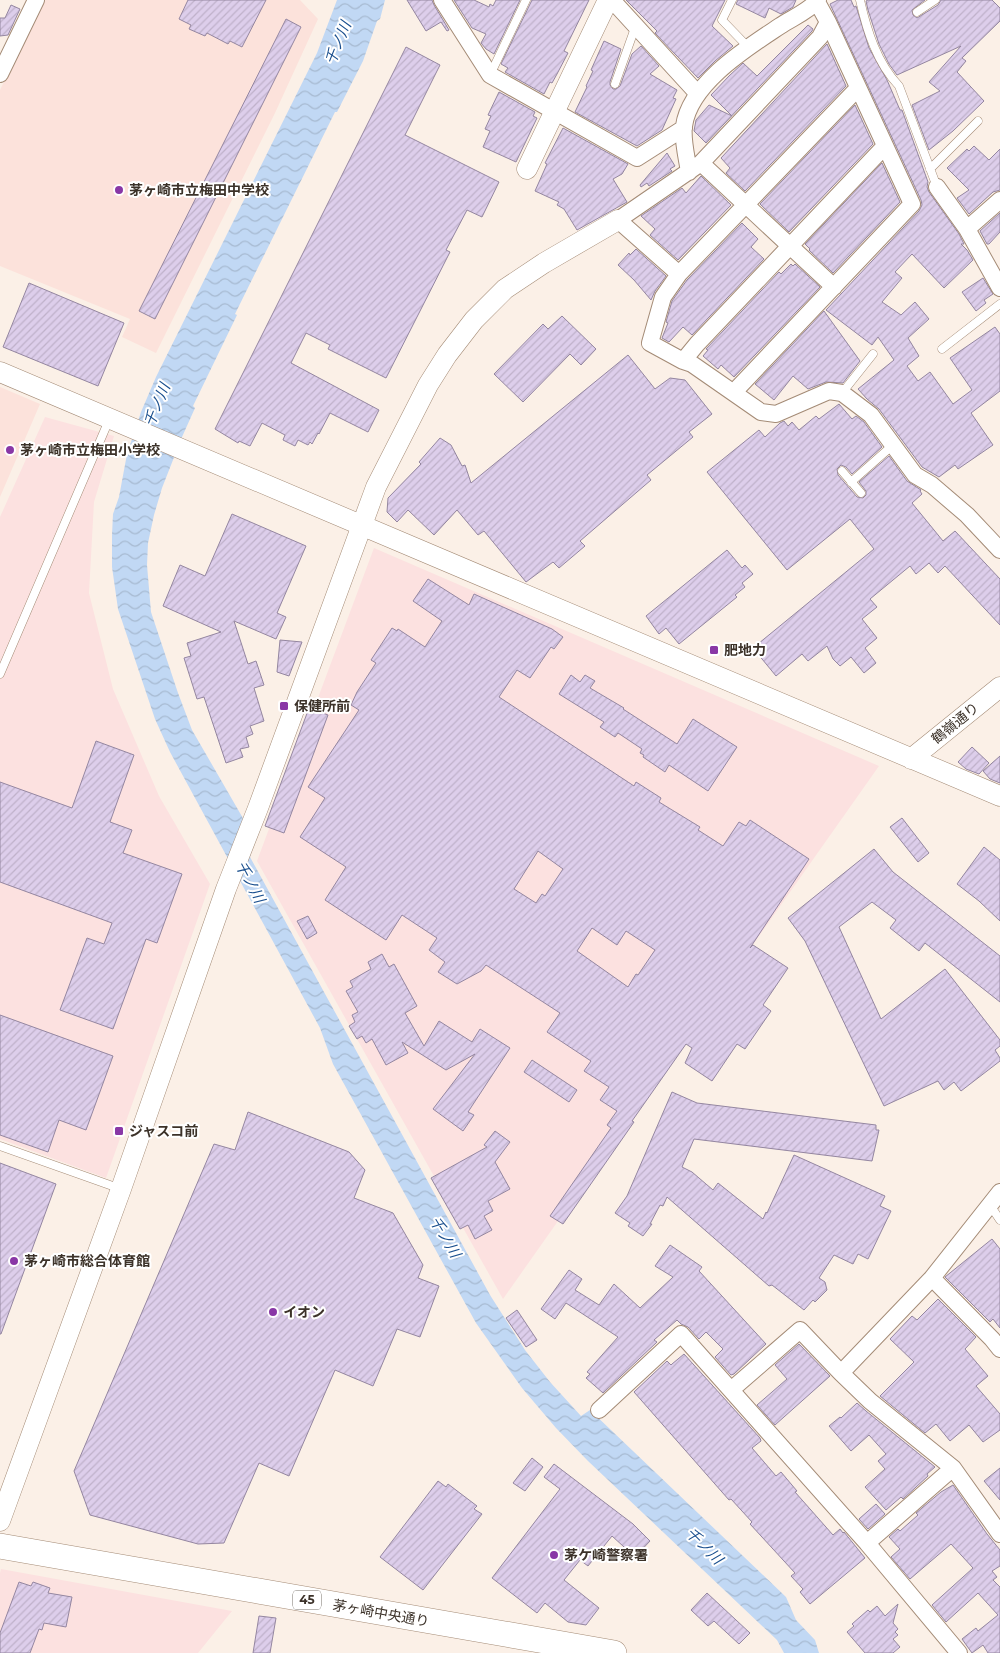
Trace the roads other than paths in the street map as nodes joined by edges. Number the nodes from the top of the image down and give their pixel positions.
1 (36, 0) edge
2 (526, 0) edge
3 (608, 0) edge
4 (612, 0) edge
5 (732, 0) edge
6 (860, 0) edge
7 (935, 0) edge
8 (817, 1) edge
9 (446, 3) edge
10 (917, 12) dead end
11 (828, 22) junction
12 (636, 26) junction
13 (748, 47) junction
14 (0, 74) edge
15 (490, 75) junction
16 (616, 84) dead end
17 (858, 88) junction
18 (698, 94) junction
19 (555, 111) junction
20 (978, 121) dead end
21 (684, 128) junction
22 (885, 146) junction
23 (695, 167) junction
24 (527, 169) dead end
25 (930, 169) junction
26 (938, 187) joint
27 (1000, 200) edge
28 (746, 204) junction
29 (618, 220) junction
30 (967, 229) junction
31 (790, 245) junction
32 (679, 274) junction
33 (834, 286) junction
34 (1000, 288) edge
35 (1000, 304) edge
36 (942, 349) dead end
37 (873, 354) dead end
38 (683, 361) junction
39 (0, 372) edge
40 (734, 392) junction
41 (842, 393) junction
42 (109, 420) junction
43 (893, 445) junction
44 (842, 471) dead end
45 (851, 482) junction
46 (860, 493) dead end
47 (362, 525) junction
48 (997, 542) edge
49 (0, 674) edge
50 (1000, 687) edge
51 (911, 758) junction
52 (1000, 796) edge
53 (0, 1146) edge
54 (121, 1189) junction
55 (1000, 1192) edge
56 (990, 1205) junction
57 (1000, 1220) edge
58 (932, 1278) junction
59 (997, 1341) edge
60 (841, 1373) junction
61 (731, 1390) junction
62 (599, 1410) dead end
63 (953, 1468) junction
64 (0, 1521) edge
65 (1000, 1534) edge
66 (867, 1543) junction
67 (0, 1546) edge
68 (566, 1649) edge
69 (614, 1653) edge
70 (959, 1653) edge

1 - 14 street
2 - 15 lane
3 - 19 street
4 - 12 street
5 - 13 lane
6 - 25 lane
7 - 10 lane
8 - 11 street
8 - 13 street
9 - 15 street
11 - 17 street
11 - 23 street
12 - 16 lane
12 - 18 street
13 - 18 street
15 - 19 street
17 - 22 street
17 - 28 street
18 - 21 street
19 - 21 street
19 - 24 street
20 - 25 lane
21 - 23 street
22 - 31 street
22 - 33 street
23 - 28 street
23 - 29 street
25 - 26 lane
26 - 30 street
27 - 30 street
28 - 31 street
28 - 32 street
29 - 32 street
29 - 47 street
30 - 34 street
31 - 33 street
31 - 38 street
32 - 38 street
33 - 40 street
35 - 36 lane
37 - 41 lane
38 - 40 street
39 - 42 street
40 - 41 street
41 - 43 street
42 - 47 street
42 - 49 lane
43 - 45 lane
43 - 48 street
44 - 45 lane
45 - 46 lane
47 - 51 street
47 - 54 street
50 - 51 street, 鶴嶺通り
51 - 52 street
53 - 54 lane
54 - 64 street
55 - 56 street
56 - 57 lane
56 - 58 street
58 - 59 street
58 - 60 street
60 - 61 street
60 - 63 street
61 - 62 street
61 - 66 street
63 - 65 street
63 - 66 street
66 - 70 street
67 - 68 main road, 茅ヶ崎中央通り / 45
68 - 69 main road, 茅ヶ崎中央通り / 45

